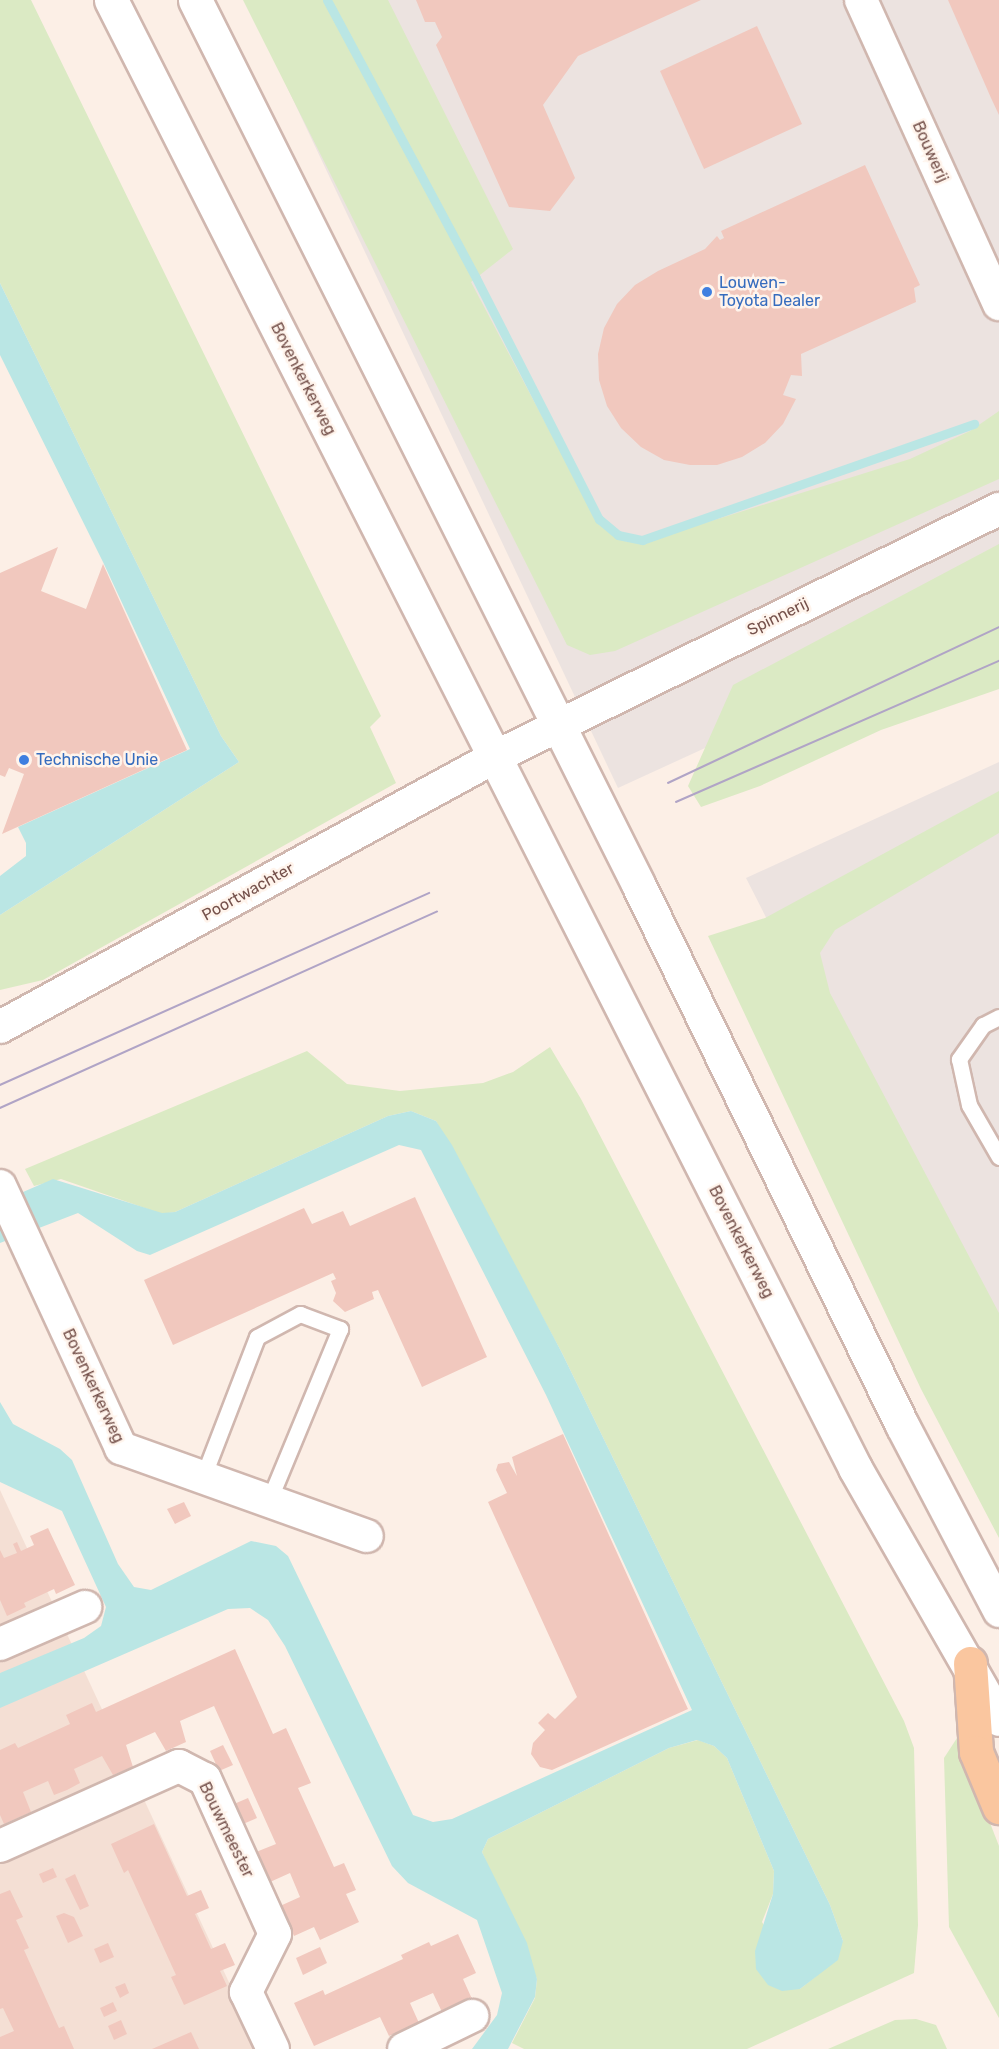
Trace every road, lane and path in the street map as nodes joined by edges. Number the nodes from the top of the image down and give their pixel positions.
1 (111, 0) edge
2 (195, 0) edge
3 (861, 0) edge
4 (999, 304) edge
5 (999, 509) edge
6 (558, 726) junction
7 (495, 757) junction
8 (999, 1017) edge
9 (0, 1027) edge
10 (999, 1157) edge
11 (0, 1186) edge
12 (203, 1477) junction
13 (269, 1500) junction
14 (367, 1536) dead end
15 (85, 1607) dead end
16 (999, 1610) edge
17 (0, 1644) edge
18 (970, 1663) junction
19 (999, 1719) edge
20 (999, 1807) edge
21 (0, 1846) edge
22 (472, 2016) dead end
23 (273, 2049) edge
24 (404, 2049) edge

1 - 7 main road, Bovenkerkerweg
2 - 6 main road
3 - 4 street, Bouwerij
5 - 6 street, Spinnerij
6 - 7 street
6 - 16 main road
7 - 9 street, Poortwachter
7 - 18 main road, Bovenkerkerweg
8 - 10 lane
11 - 12 street, Bovenkerkerweg
12 - 13 street, Bovenkerkerweg
12 - 13 lane
13 - 14 street, Bovenkerkerweg
15 - 17 street
18 - 19 main road, Bovenkerkerweg
18 - 20 main road
21 - 23 street, Bouwmeester
22 - 24 street

